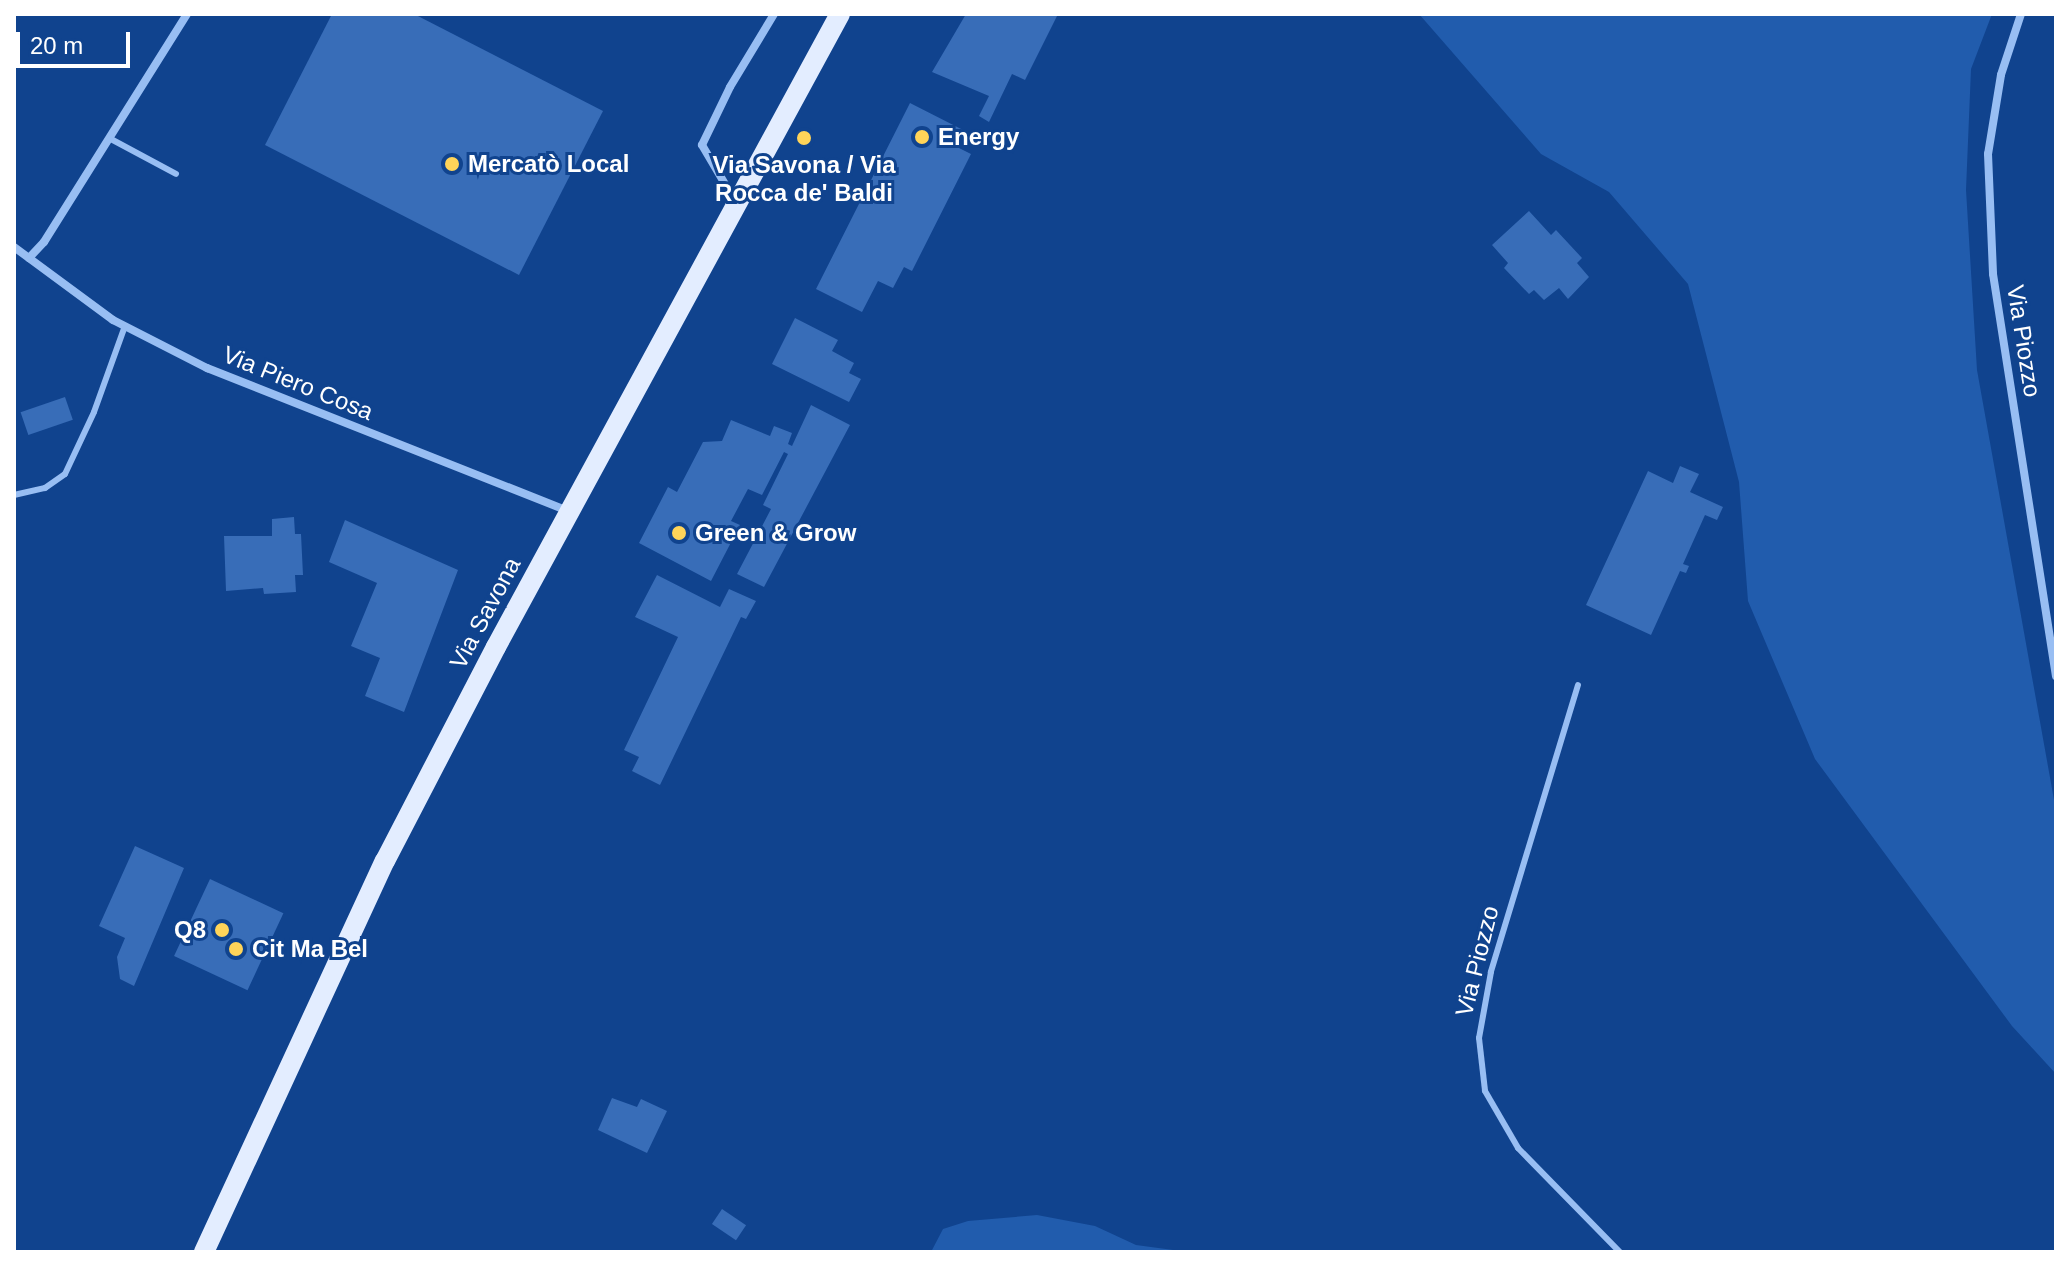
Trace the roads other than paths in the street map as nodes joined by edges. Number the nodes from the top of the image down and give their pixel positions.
1 (187, 14) edge
2 (774, 14) edge
3 (840, 14) edge
4 (2021, 14) edge
5 (109, 138) junction
6 (176, 174) dead end
7 (736, 203) junction
8 (14, 247) edge
9 (29, 258) junction
10 (125, 326) junction
11 (14, 495) edge
12 (569, 511) junction
13 (2056, 676) edge
14 (1578, 685) dead end
15 (204, 1252) edge
16 (1620, 1252) edge

1 - 5 street
2 - 7 street
3 - 7 main road, Via Savona
4 - 13 street, Via Piozzo
5 - 6 lane
5 - 9 street
7 - 12 main road, Via Savona
8 - 9 street, Via Piero Cosa
9 - 10 street, Via Piero Cosa
10 - 11 lane
10 - 12 street, Via Piero Cosa
12 - 15 main road, Via Savona
14 - 16 lane, Via Piozzo

